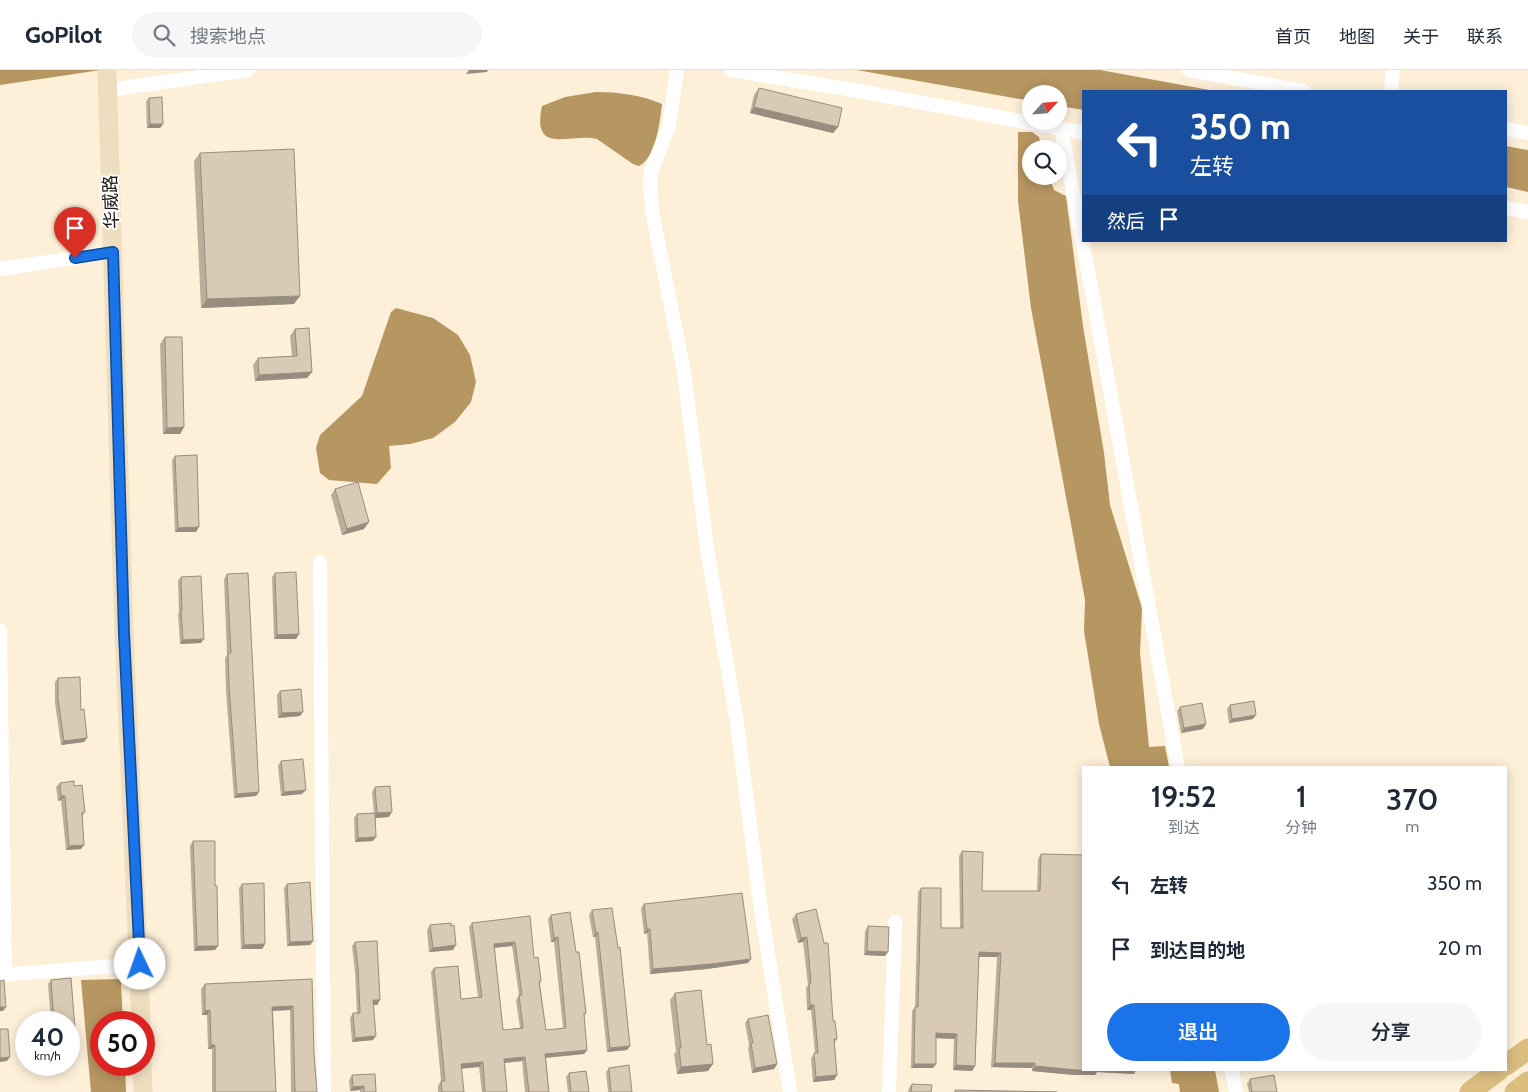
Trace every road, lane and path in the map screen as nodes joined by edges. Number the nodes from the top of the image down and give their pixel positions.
1 (107, 70) edge
2 (248, 70) edge
3 (677, 70) edge
4 (731, 70) edge
5 (1189, 70) edge
6 (1393, 70) edge
7 (108, 90) junction
8 (1299, 90) edge
9 (1391, 90) edge
10 (1022, 122) edge
11 (1507, 129) edge
12 (1060, 130) edge
13 (1066, 130) edge
14 (1082, 133) edge
15 (1528, 133) edge
16 (1507, 208) edge
17 (1528, 212) edge
18 (1082, 242) edge
19 (1082, 242) edge
20 (113, 252) junction
21 (0, 269) edge
22 (320, 562) dead end
23 (0, 631) edge
24 (1178, 766) edge
25 (895, 922) dead end
26 (140, 964) junction
27 (2, 975) edge
28 (141, 1011) edge
29 (1528, 1049) edge
30 (1507, 1064) edge
31 (1232, 1071) edge
32 (1498, 1071) edge
33 (142, 1076) edge
34 (1528, 1082) edge
35 (142, 1092) edge
36 (324, 1092) edge
37 (790, 1092) edge
38 (889, 1092) edge
39 (1236, 1092) edge
40 (1470, 1092) edge
41 (1515, 1092) edge

1 - 7 main road, 华威路
2 - 7 street
3 - 37 street
4 - 10 street
5 - 8 street
6 - 9 street
7 - 20 main road, 华威路
11 - 15 street
12 - 18 street
13 - 14 street
16 - 17 street
19 - 24 street
20 - 21 street
20 - 26 main road, 华威路
22 - 36 street
23 - 27 street
25 - 38 street
26 - 27 street
26 - 28 main road, 华威路
29 - 30 main road
31 - 39 street
32 - 40 main road
33 - 35 main road
34 - 41 main road

